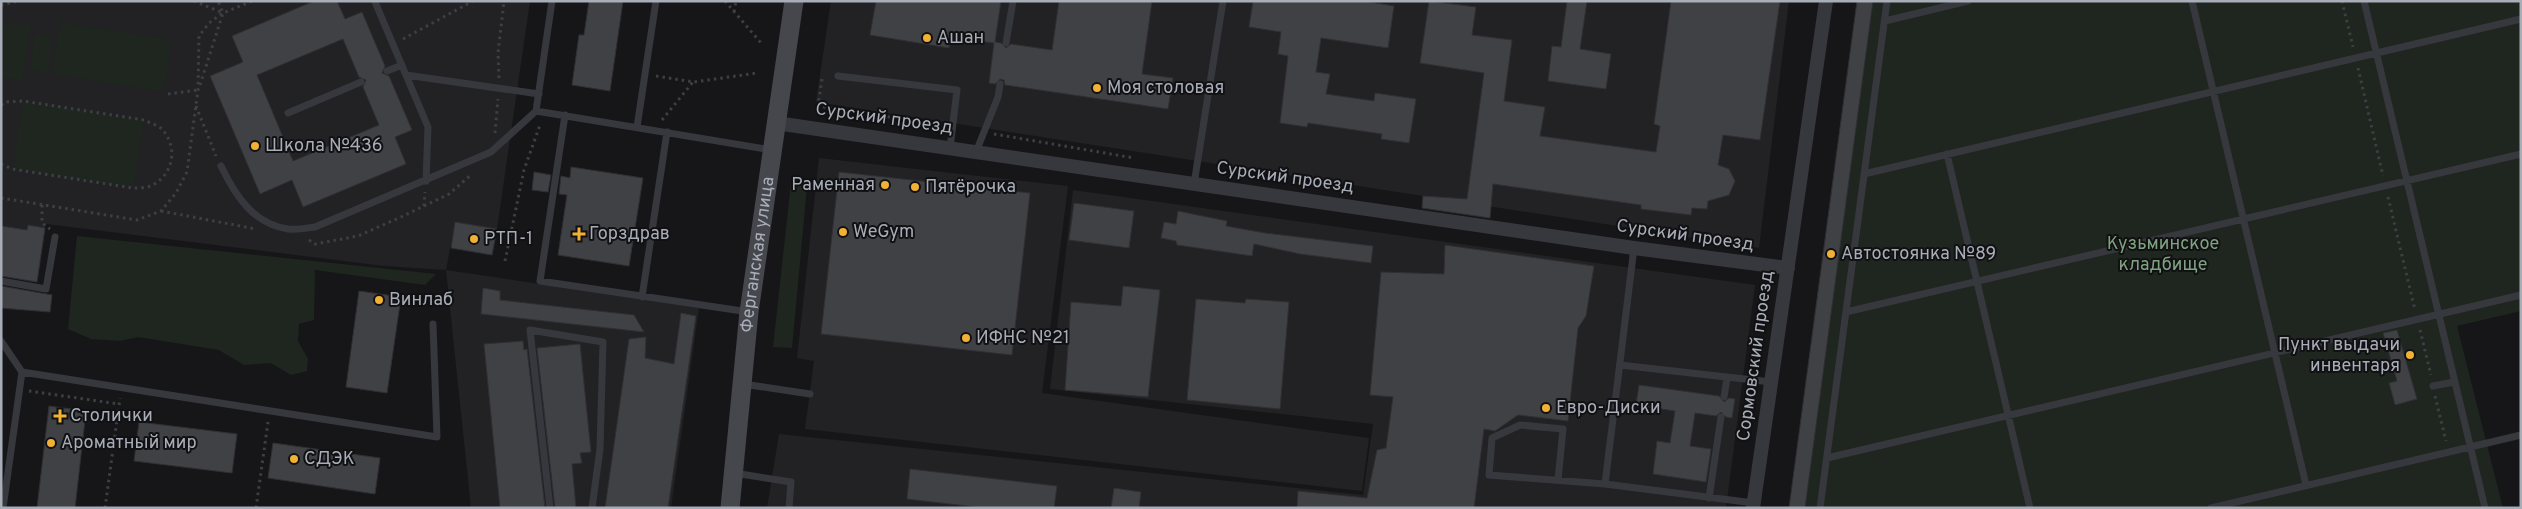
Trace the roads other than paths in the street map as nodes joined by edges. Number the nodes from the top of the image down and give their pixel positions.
1 (552, 1) edge
2 (656, 1) edge
3 (794, 1) edge
4 (1013, 1) edge
5 (1223, 1) edge
6 (1826, 1) edge
7 (1888, 1) edge
8 (1968, 1) edge
9 (2192, 1) edge
10 (2364, 1) edge
11 (375, 2) edge
12 (2521, 19) edge
13 (1885, 21) junction
14 (1006, 43) dead end
15 (2376, 53) junction
16 (402, 65) junction
17 (387, 71) dead end
18 (406, 75) junction
19 (838, 76) dead end
20 (361, 82) dead end
21 (1000, 84) dead end
22 (2213, 91) junction
23 (539, 94) junction
24 (539, 111) junction
25 (288, 113) dead end
26 (565, 115) junction
27 (776, 123) junction
28 (637, 127) junction
29 (667, 132) junction
30 (950, 148) junction
31 (772, 150) junction
32 (976, 152) junction
33 (1947, 154) junction
34 (2521, 154) edge
35 (221, 166) road end
36 (1864, 174) junction
37 (2406, 180) junction
38 (426, 181) junction
39 (1194, 184) junction
40 (2244, 219) junction
41 (55, 238) road end
42 (1634, 248) junction
43 (1788, 268) junction
44 (1, 281) edge
45 (1977, 281) junction
46 (2521, 295) edge
47 (642, 297) junction
48 (750, 312) junction
49 (1846, 312) junction
50 (2438, 314) junction
51 (433, 324) dead end
52 (1, 341) edge
53 (2275, 353) junction
54 (1620, 366) junction
55 (22, 372) junction
56 (1727, 378) junction
57 (1771, 382) junction
58 (2454, 382) junction
59 (742, 384) junction
60 (2433, 386) road end
61 (810, 394) dead end
62 (1724, 397) dead end
63 (2008, 415) junction
64 (1721, 417) dead end
65 (2521, 435) edge
66 (2470, 447) junction
67 (1827, 458) junction
68 (733, 473) junction
69 (1558, 480) junction
70 (1605, 484) junction
71 (2306, 485) junction
72 (1710, 498) junction
73 (1753, 505) edge
74 (3, 508) edge
75 (550, 508) edge
76 (592, 508) edge
77 (730, 508) edge
78 (788, 508) edge
79 (1820, 508) edge
80 (2030, 508) edge
81 (2211, 508) edge
82 (2485, 508) edge

1 - 23 lane
2 - 28 lane
3 - 27 street, Ферганская улица
4 - 14 lane
5 - 39 lane
6 - 43 street, Сормовский проезд
7 - 13 lane
8 - 13 lane
9 - 22 lane
10 - 15 lane
11 - 16 lane
12 - 15 lane
13 - 36 lane
15 - 22 lane
15 - 37 lane
16 - 17 lane
16 - 18 lane
18 - 23 lane
18 - 38 lane
19 - 30 lane
20 - 25 lane
21 - 32 lane
22 - 33 lane
22 - 40 lane
23 - 24 lane
24 - 26 lane
24 - 38 lane
26 - 28 lane
26 - 47 lane
27 - 30 street, Сурский проезд
27 - 31 street, Ферганская улица
28 - 29 lane
29 - 31 lane
29 - 47 lane
30 - 32 street, Сурский проезд
31 - 48 street, Ферганская улица
32 - 39 street, Сурский проезд
33 - 36 lane
33 - 45 lane
34 - 37 lane
35 - 38 lane
36 - 49 lane
37 - 40 lane
37 - 50 lane
39 - 42 street, Сурский проезд
40 - 45 lane
40 - 53 lane
41 - 44 lane
42 - 43 street, Сурский проезд
42 - 54 lane
43 - 57 street, Сормовский проезд
45 - 49 lane
45 - 63 lane
46 - 50 lane
47 - 48 lane
48 - 59 street, Ферганская улица
49 - 67 lane
50 - 53 lane
50 - 58 lane
51 - 55 lane
52 - 55 lane
53 - 63 lane
53 - 71 lane
54 - 56 lane
54 - 70 lane
55 - 74 lane
56 - 57 lane
56 - 62 lane
57 - 73 street, Сормовский проезд
58 - 60 lane
58 - 66 lane
59 - 61 lane
59 - 68 street, Ферганская улица
63 - 67 lane
63 - 80 lane
64 - 72 lane
65 - 66 lane
66 - 71 lane
66 - 82 lane
67 - 79 lane
68 - 77 street, Ферганская улица
68 - 78 lane
69 - 69 lane
69 - 70 lane
70 - 72 lane
71 - 81 lane
72 - 73 lane
75 - 76 lane

